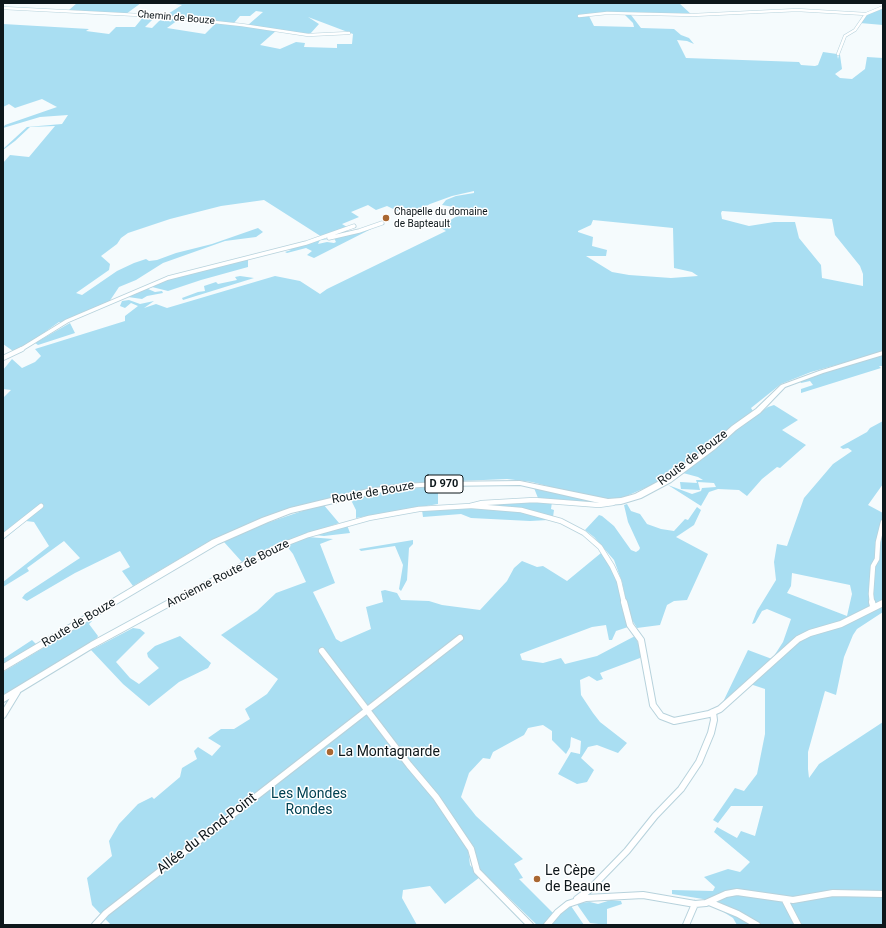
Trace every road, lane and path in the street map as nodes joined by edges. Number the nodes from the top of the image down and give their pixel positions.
1 (883, 7) edge
2 (3, 8) edge
3 (866, 14) junction
4 (580, 16) dead end
5 (349, 33) dead end
6 (838, 54) dead end
7 (382, 222) dead end
8 (354, 226) dead end
9 (321, 238) junction
10 (883, 353) edge
11 (3, 358) edge
12 (615, 502) junction
13 (41, 506) dead end
14 (470, 506) junction
15 (883, 522) edge
16 (3, 536) edge
17 (883, 603) edge
18 (873, 606) junction
19 (460, 638) dead end
20 (322, 651) dead end
21 (3, 668) edge
22 (17, 692) junction
23 (3, 699) edge
24 (368, 709) junction
25 (713, 712) junction
26 (3, 715) edge
27 (883, 894) edge
28 (784, 900) junction
29 (575, 901) junction
30 (709, 902) junction
31 (695, 904) junction
32 (95, 925) edge
33 (530, 925) edge
34 (547, 925) edge
35 (686, 925) edge
36 (757, 925) edge
37 (798, 925) edge

1 - 3 street
2 - 5 street, Chemin de Bouze
3 - 4 street
3 - 6 street
7 - 9 street
8 - 9 street
9 - 11 street
10 - 12 main road, Route de Bouze / D 970
12 - 14 street, Ancienne Route de Bouze
12 - 21 main road, Route de Bouze / D 970
13 - 16 street
14 - 22 street, Ancienne Route de Bouze
14 - 25 street
15 - 18 street
17 - 18 street
18 - 25 street
19 - 24 street, Allée du Rond-Point
20 - 24 street
22 - 23 street, Ancienne Route de Bouze
22 - 26 street
24 - 32 street, Allée du Rond-Point
24 - 33 street
25 - 29 street
27 - 28 street
28 - 30 street
28 - 37 street
29 - 31 street
29 - 34 street
30 - 31 street
30 - 36 street
31 - 35 street

